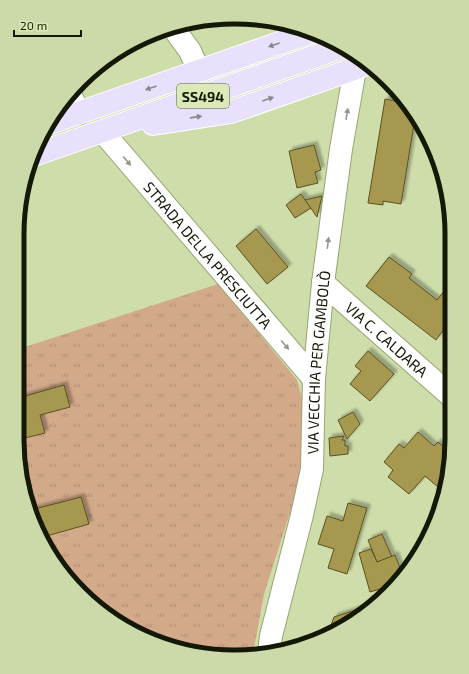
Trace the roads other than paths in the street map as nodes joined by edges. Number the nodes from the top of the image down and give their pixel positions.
1 (176, 32) edge
2 (302, 35) edge
3 (335, 49) edge
4 (360, 67) edge
5 (200, 71) junction
6 (75, 104) edge
7 (61, 114) edge
8 (102, 131) junction
9 (41, 153) edge
10 (323, 283) junction
11 (314, 379) junction
12 (445, 391) edge
13 (270, 647) edge

1 - 5 street
2 -> 5 main road
3 - 8 main road, SS494
8 -> 4 main road
10 -> 4 street, VIA VECCHIA PER GAMBOLÒ
5 -> 6 main road
6 - 7 main road
8 - 9 main road, SS494
8 -> 11 street, STRADA DELLA PRESCIUTTA
10 - 11 street, VIA VECCHIA PER GAMBOLÒ
10 - 12 street, VIA C. CALDARA
11 - 13 street, VIA VECCHIA PER GAMBOLÒ

